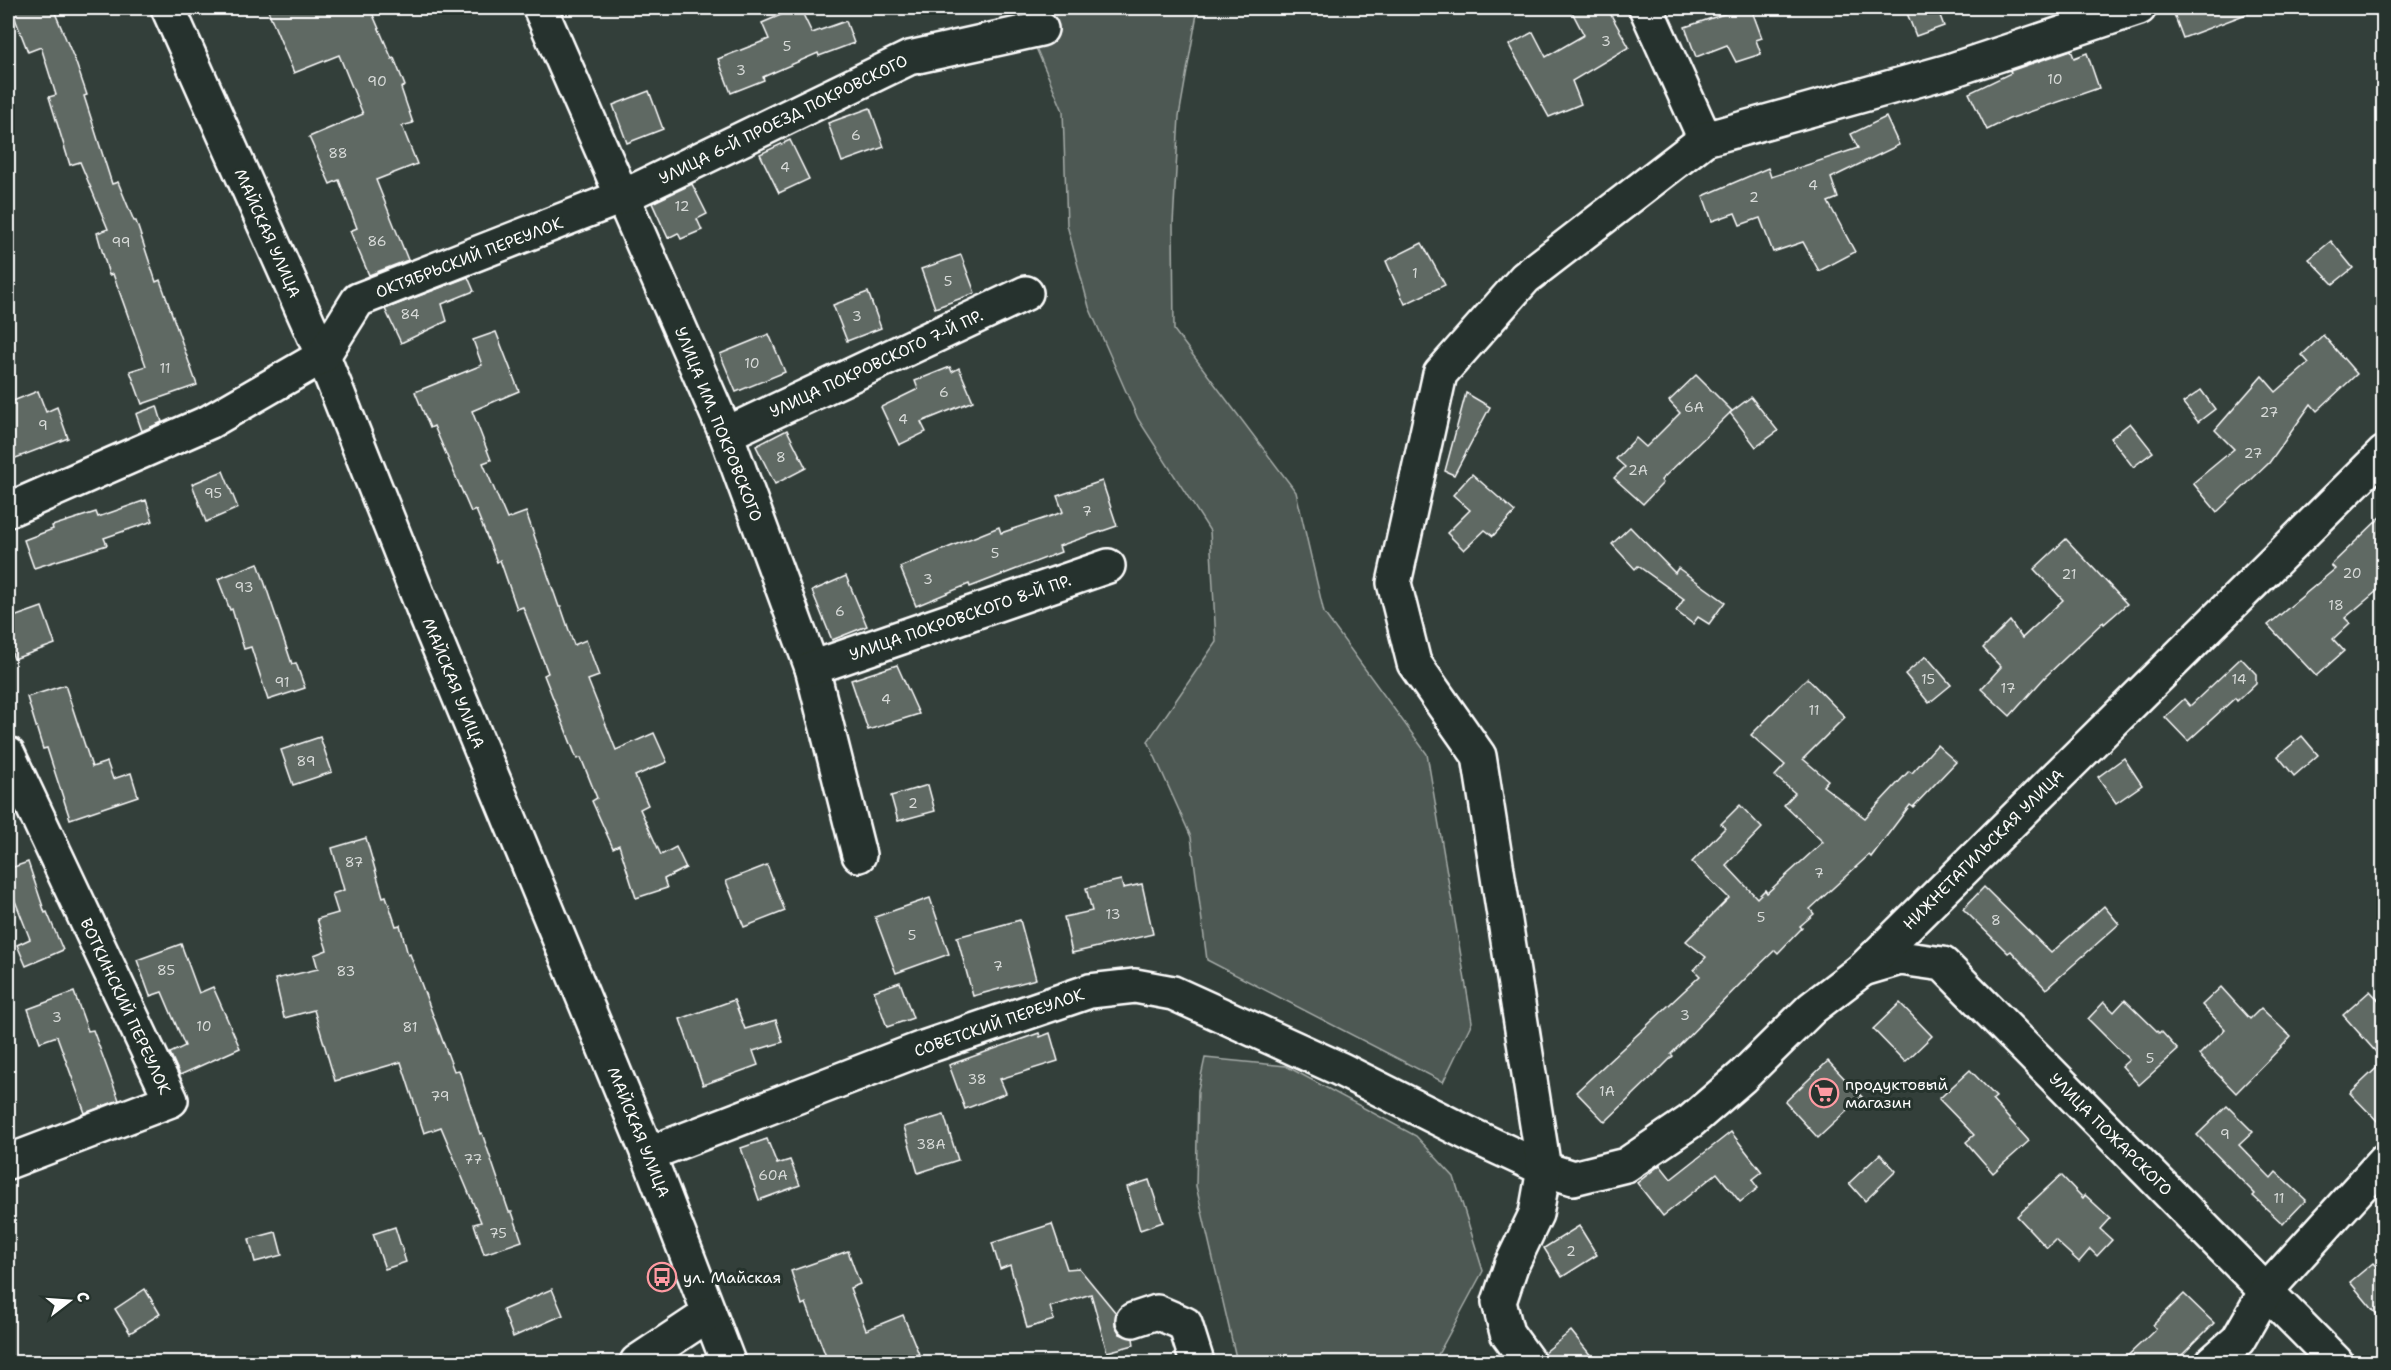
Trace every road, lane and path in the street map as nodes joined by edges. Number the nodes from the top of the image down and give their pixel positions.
1 (168, 8) edge
2 (540, 8) edge
3 (1646, 8) edge
4 (2139, 8) edge
5 (1041, 29) dead end
6 (1705, 139) junction
7 (628, 194) junction
8 (1026, 292) dead end
9 (322, 356) junction
10 (726, 434) junction
11 (2384, 453) edge
12 (8, 510) edge
13 (1108, 566) dead end
14 (812, 668) junction
15 (8, 754) edge
16 (859, 855) dead end
17 (1863, 969) junction
18 (648, 1154) junction
19 (2384, 1161) edge
20 (8, 1162) edge
21 (1544, 1169) junction
22 (2266, 1291) junction
23 (710, 1314) junction
24 (1133, 1320) dead end
25 (637, 1362) edge
26 (728, 1362) edge
27 (1197, 1362) edge
28 (1528, 1362) edge
29 (2213, 1362) edge
30 (2336, 1362) edge

1 - 9 street, МАЙСКАЯ УЛИЦА
2 - 7 street, УЛИЦА ИМ. ПОКРОВСКОГО
3 - 6 street
4 - 6 street
5 - 7 street, УЛИЦА 6-Й ПРОЕЗД ПОКРОВСКОГО
6 - 21 street
7 - 9 street, ОКТЯБРЬСКИЙ ПЕРЕУЛОК
7 - 10 street, УЛИЦА ИМ. ПОКРОВСКОГО
8 - 10 street, УЛИЦА ПОКРОВСКОГО 7-Й ПР.
9 - 12 street, ОКТЯБРЬСКИЙ ПЕРЕУЛОК
9 - 18 street, МАЙСКАЯ УЛИЦА
10 - 14 street, УЛИЦА ИМ. ПОКРОВСКОГО
11 - 17 street, НИЖНЕТАГИЛЬСКАЯ УЛИЦА
13 - 14 street, УЛИЦА ПОКРОВСКОГО 8-Й ПР.
14 - 16 street, УЛИЦА ИМ. ПОКРОВСКОГО
15 - 20 street, ВОТКИНСКИЙ ПЕРЕУЛОК
17 - 21 street, НИЖНЕТАГИЛЬСКАЯ УЛИЦА
17 - 22 street, УЛИЦА ПОЖАРСКОГО
18 - 21 street, СОВЕТСКИЙ ПЕРЕУЛОК
18 - 23 street, МАЙСКАЯ УЛИЦА
19 - 22 street
21 - 28 street
22 - 29 street
22 - 30 street, УЛИЦА ПОЖАРСКОГО
23 - 25 street
23 - 26 street, МАЙСКАЯ УЛИЦА
24 - 27 street

